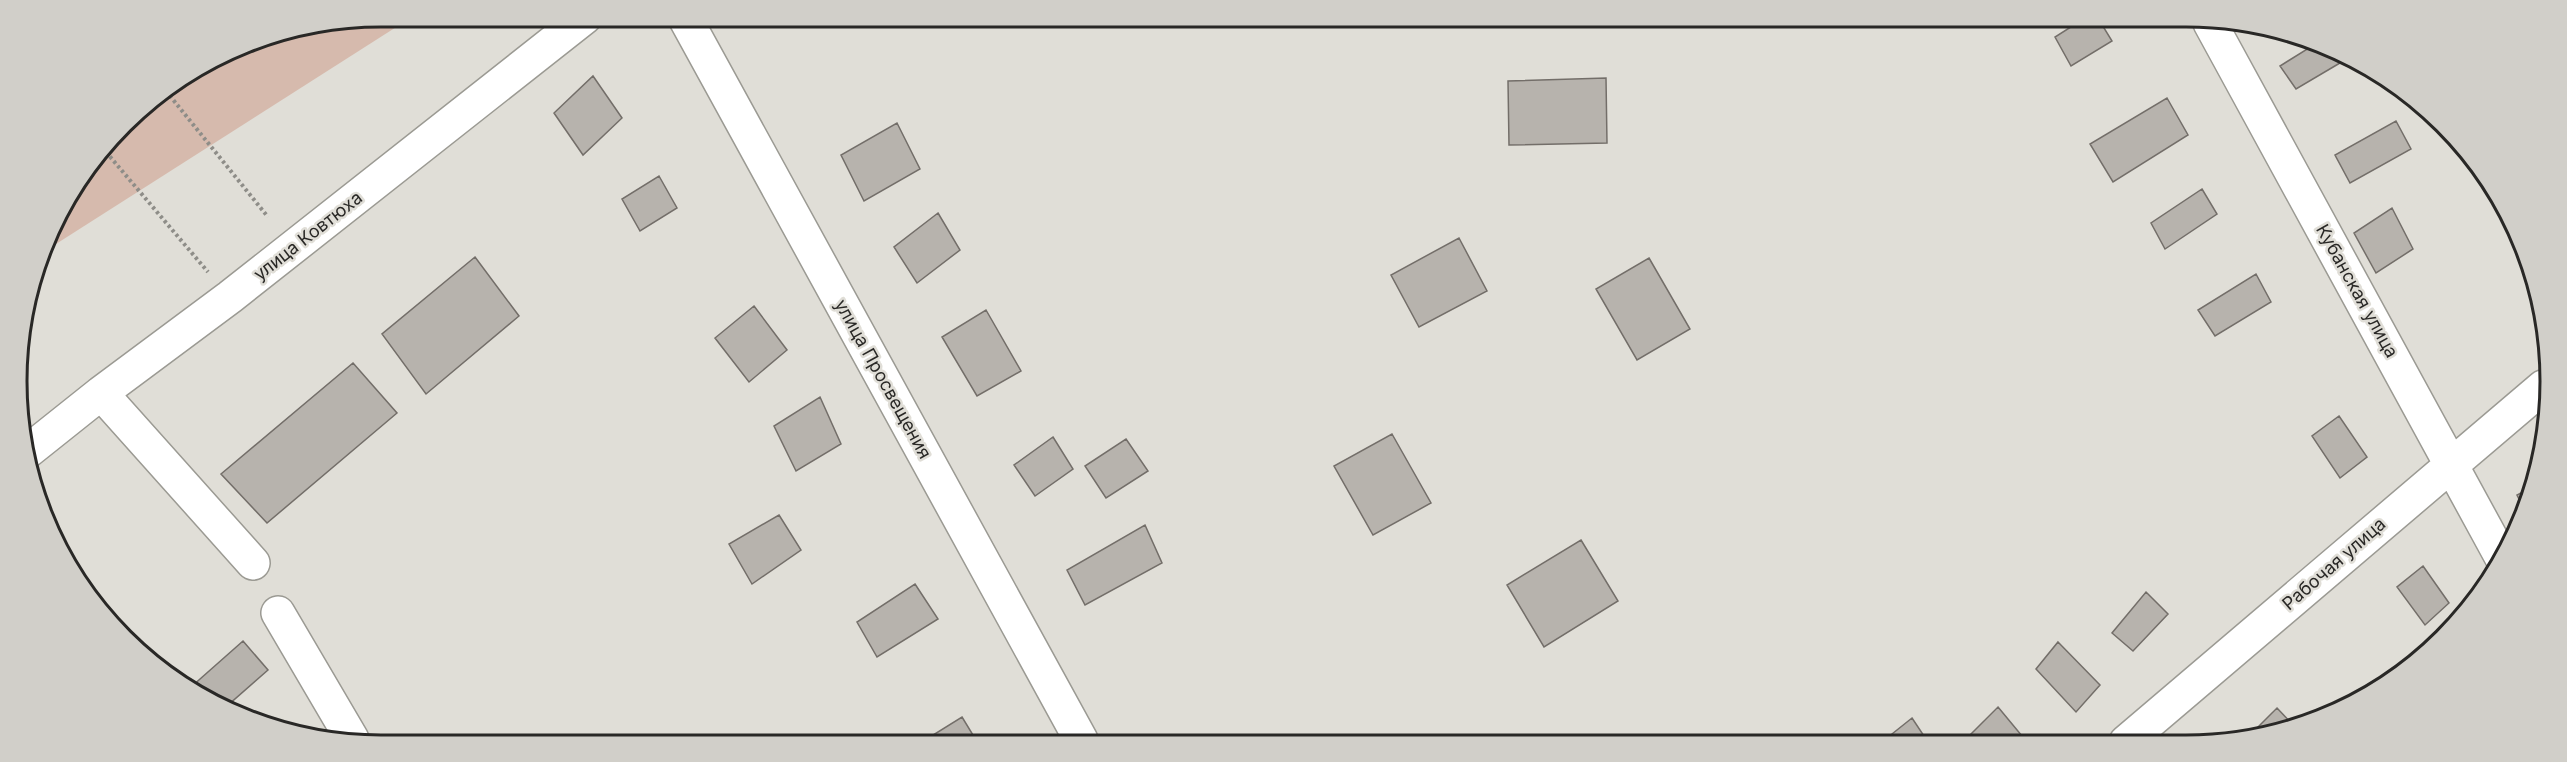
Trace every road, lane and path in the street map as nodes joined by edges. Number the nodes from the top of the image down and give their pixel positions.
1 (572, 27) edge
2 (691, 27) edge
3 (2213, 28) edge
4 (170, 97) edge
5 (109, 155) edge
6 (268, 217) dead end
7 (230, 297) junction
8 (2540, 391) edge
9 (101, 393) junction
10 (33, 447) edge
11 (2452, 464) junction
12 (2497, 549) edge
13 (253, 563) dead end
14 (278, 613) dead end
15 (349, 733) edge
16 (1078, 735) edge
17 (2134, 735) edge

1 - 7 street, улица Ковтюха
2 - 16 street, улица Просвещения
3 - 11 street, Кубанская улица
4 - 6 path
5 - 7 path
7 - 9 street, улица Ковтюха
8 - 11 street, Рабочая улица
9 - 10 street, улица Ковтюха
9 - 13 street
11 - 12 street, Кубанская улица
11 - 17 street, Рабочая улица
14 - 15 street

